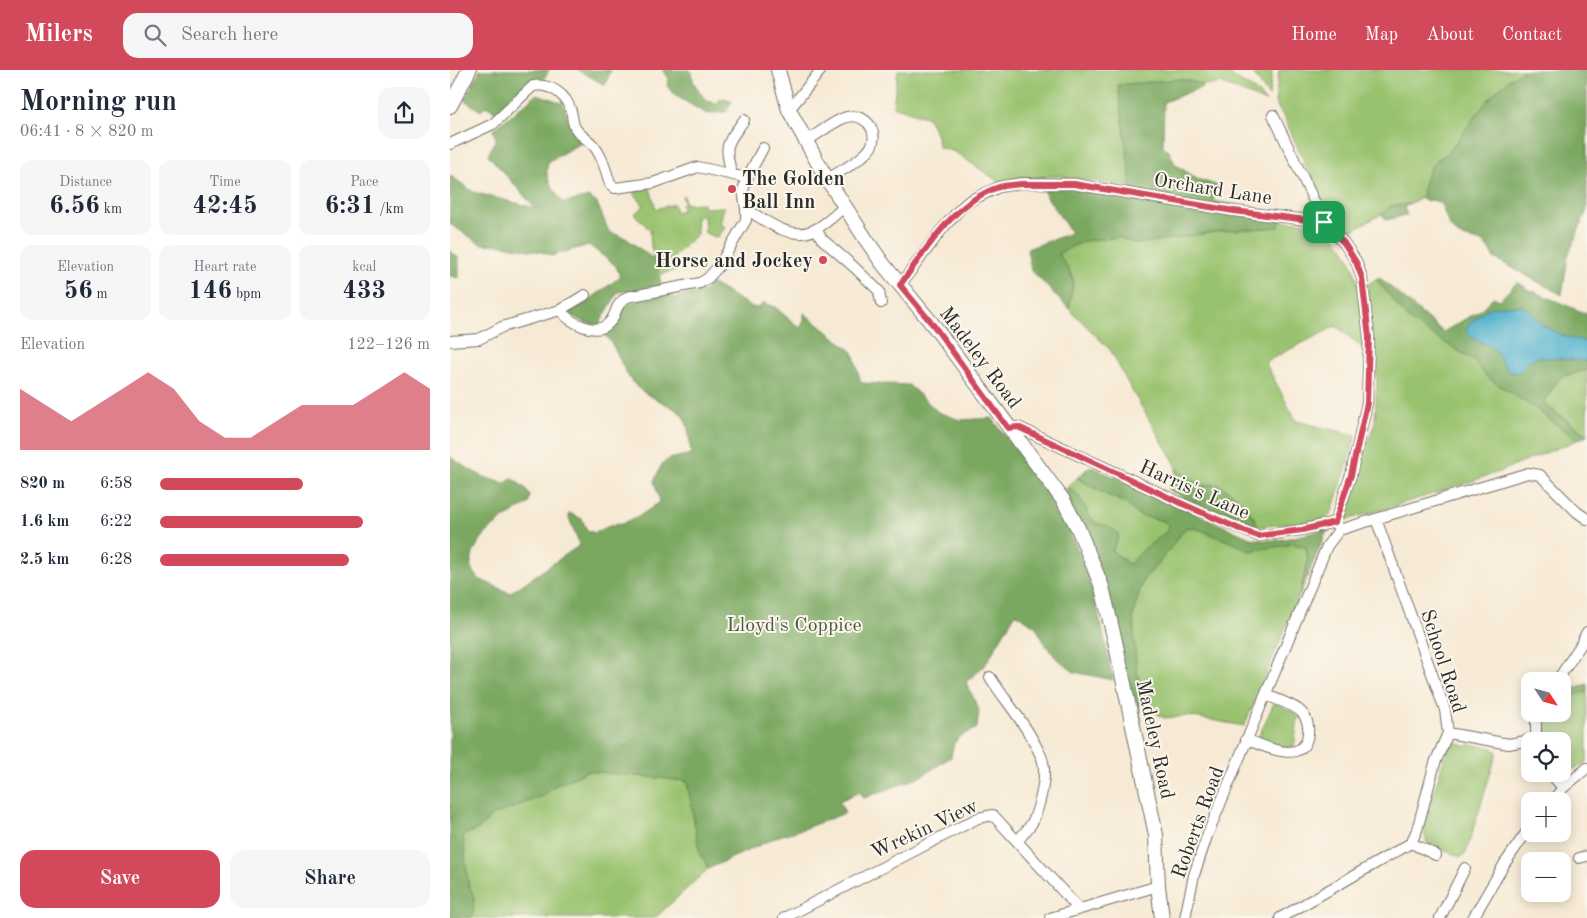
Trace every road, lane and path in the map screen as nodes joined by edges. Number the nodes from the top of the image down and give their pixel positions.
1 (470, 70) edge
2 (778, 70) edge
3 (820, 70) edge
4 (450, 106) edge
5 (789, 110) junction
6 (1273, 114) dead end
7 (744, 120) dead end
8 (807, 141) junction
9 (450, 144) edge
10 (763, 148) dead end
11 (732, 174) junction
12 (747, 178) junction
13 (828, 179) junction
14 (845, 206) junction
15 (746, 209) junction
16 (1324, 222) junction
17 (816, 229) junction
18 (900, 285) junction
19 (585, 295) dead end
20 (881, 303) dead end
21 (560, 310) junction
22 (450, 341) edge
23 (1008, 428) junction
24 (1587, 518) edge
25 (1376, 519) junction
26 (1337, 526) junction
27 (1587, 632) edge
28 (1563, 672) edge
29 (990, 677) dead end
30 (1266, 695) junction
31 (1448, 733) junction
32 (1246, 739) junction
33 (1521, 742) edge
34 (1587, 768) edge
35 (1558, 782) edge
36 (1563, 788) junction
37 (1560, 792) edge
38 (1521, 840) edge
39 (1018, 841) junction
40 (1411, 843) junction
41 (1436, 855) dead end
42 (1465, 868) dead end
43 (1158, 886) junction
44 (1080, 909) junction
45 (784, 918) edge
46 (1050, 918) edge
47 (1162, 918) edge
48 (1185, 918) edge
49 (1280, 918) edge
50 (1440, 918) edge
51 (1473, 918) edge

1 - 4 main road
2 - 5 main road, Madeley Road
3 - 5 street
5 - 8 main road, Madeley Road
6 - 16 street, Orchard Lane
7 - 11 street
8 - 13 main road, Madeley Road
8 - 13 street
9 - 11 street
10 - 12 street
11 - 12 street
12 - 15 street
13 - 14 main road, Madeley Road
14 - 17 street
14 - 18 main road, Madeley Road
15 - 17 street
15 - 21 street
16 - 18 street, Orchard Lane
16 - 26 street, Orchard Lane
17 - 20 street
18 - 23 main road, Madeley Road
19 - 21 street
21 - 22 street
23 - 26 street, Harris's Lane
23 - 43 main road, Madeley Road
24 - 25 street, Harris's Lane
25 - 26 street, Harris's Lane
25 - 31 street, School Road
26 - 30 street, Roberts Road
27 - 28 street
29 - 39 street
30 - 32 street, Roberts Road
30 - 32 street
31 - 33 street
31 - 40 street, School Road
32 - 48 street, Roberts Road
34 - 36 street
35 - 36 street
36 - 37 street
38 - 51 street
39 - 44 street, Wrekin View
39 - 45 street, Wrekin View
40 - 41 street
40 - 49 street
42 - 50 street
43 - 44 street
43 - 47 main road, Madeley Road
44 - 46 street

